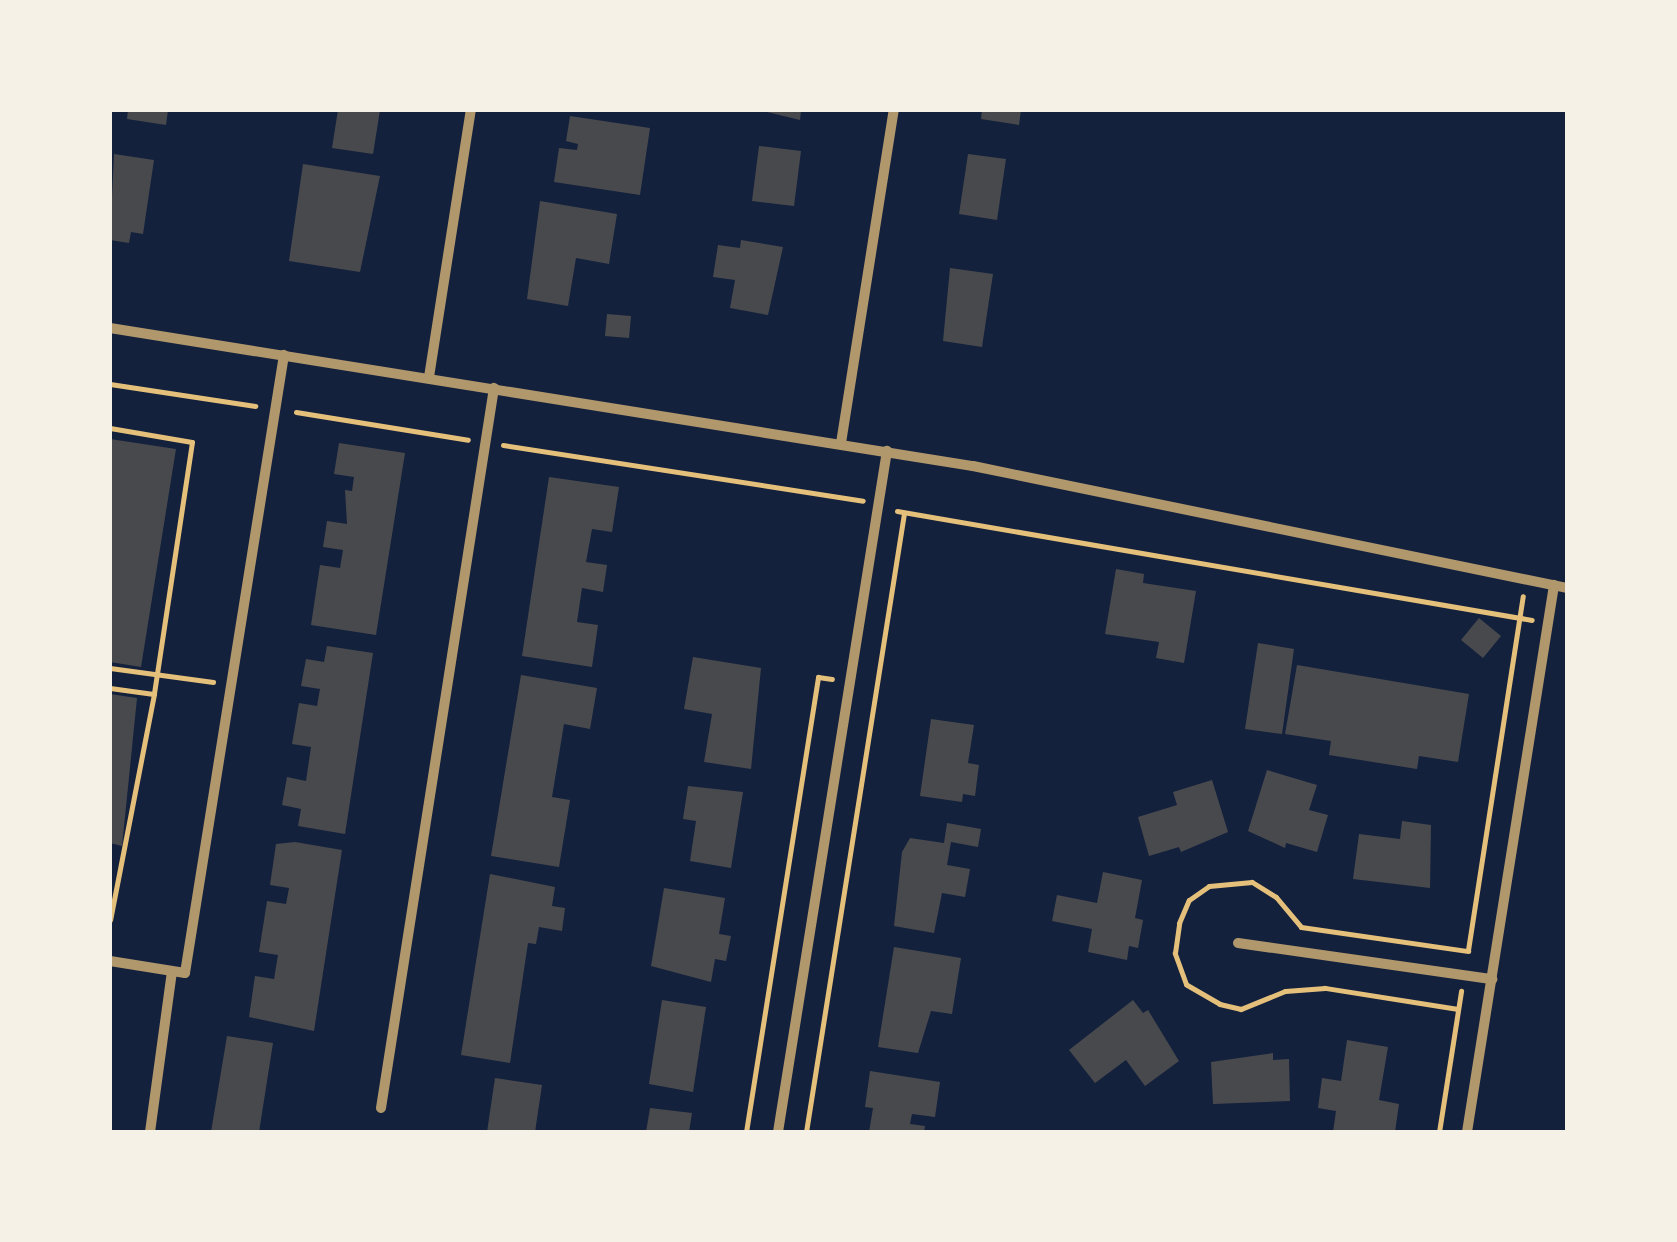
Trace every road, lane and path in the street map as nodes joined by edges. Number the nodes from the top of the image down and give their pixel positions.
1 (471, 110) edge
2 (894, 110) edge
3 (110, 328) edge
4 (284, 355) junction
5 (429, 377) junction
6 (110, 384) edge
7 (494, 388) junction
8 (275, 409) junction
9 (110, 428) edge
10 (486, 443) junction
11 (841, 443) junction
12 (887, 451) junction
13 (878, 508) junction
14 (904, 512) junction
15 (1526, 578) junction
16 (1554, 585) junction
17 (1567, 588) edge
18 (1519, 618) junction
19 (1548, 624) junction
20 (110, 668) edge
21 (156, 674) junction
22 (850, 682) junction
23 (231, 684) junction
24 (110, 688) edge
25 (154, 694) junction
26 (110, 920) edge
27 (1238, 943) dead end
28 (110, 961) edge
29 (172, 971) junction
30 (1464, 975) junction
31 (1492, 979) junction
32 (381, 1108) dead end
33 (150, 1132) edge
34 (746, 1132) edge
35 (778, 1132) edge
36 (806, 1132) edge
37 (1439, 1132) edge
38 (1467, 1132) edge

1 - 5 street
2 - 11 street
3 - 4 street
4 - 5 street
4 - 8 street
5 - 7 street
6 - 8 path
7 - 10 street
7 - 11 street
8 - 10 path
8 - 23 street
9 - 21 path
10 - 13 path
10 - 32 street
11 - 12 street
12 - 13 street
12 - 15 street
13 - 14 path
13 - 22 street
14 - 18 path
14 - 36 path
15 - 16 street
15 - 18 path
16 - 17 street
16 - 19 street
18 - 19 path
18 - 30 path
19 - 31 street
20 - 21 path
21 - 23 path
21 - 25 path
22 - 34 path
22 - 35 street
23 - 29 street
24 - 25 path
25 - 26 path
27 - 30 street
28 - 29 street
29 - 33 street
30 - 31 street
30 - 37 path
31 - 38 street

